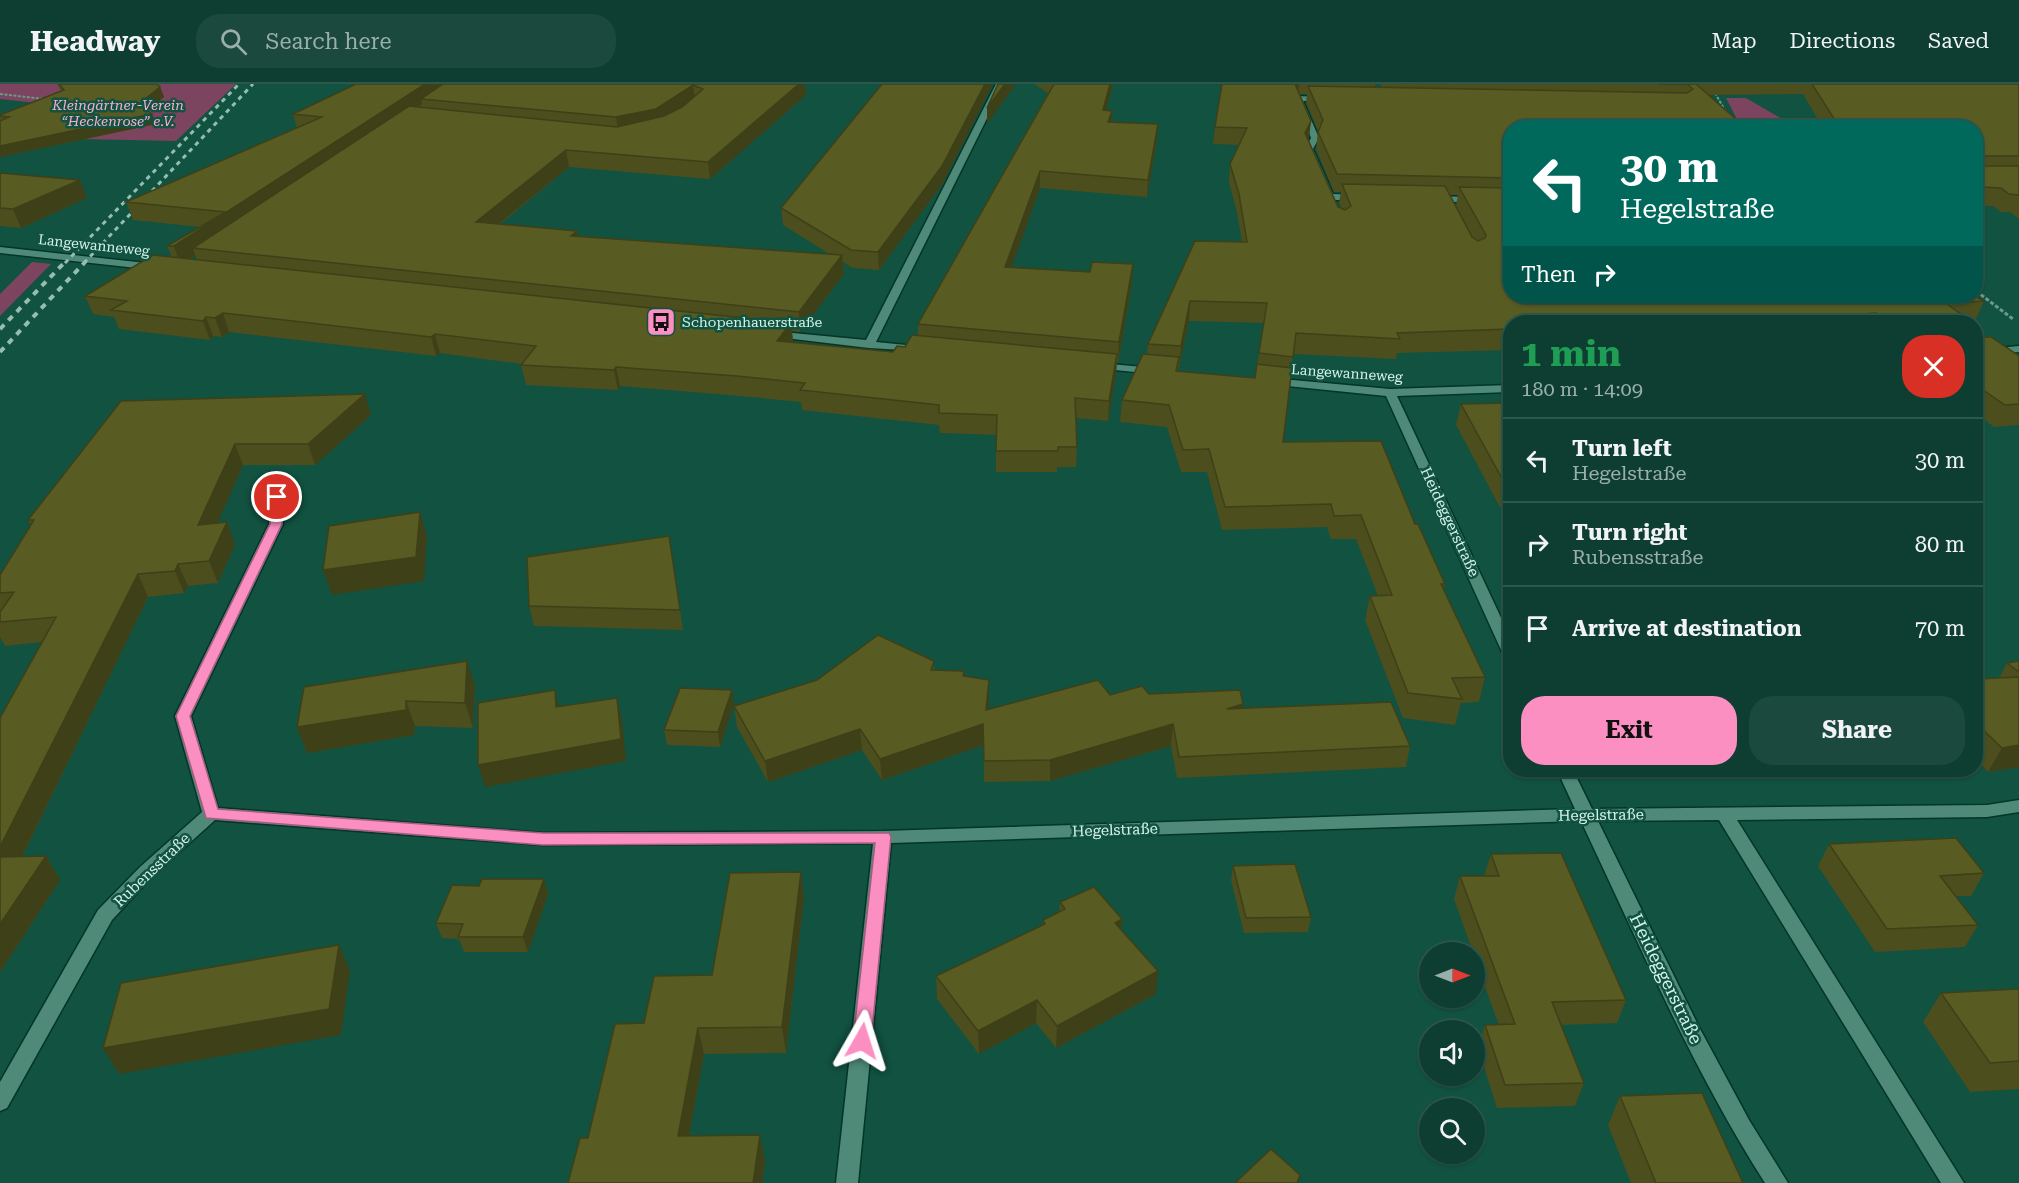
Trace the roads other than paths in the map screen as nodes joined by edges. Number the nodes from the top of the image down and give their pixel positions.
1 (1000, 84) edge
2 (1334, 99) edge
3 (1365, 198) edge
4 (1423, 199) edge
5 (1503, 201) edge
6 (0, 250) edge
7 (162, 268) edge
8 (762, 333) edge
9 (869, 345) junction
10 (2019, 349) edge
11 (927, 350) edge
12 (1983, 352) edge
13 (1089, 365) edge
14 (1170, 372) edge
15 (1263, 381) edge
16 (1503, 388) edge
17 (1390, 393) junction
18 (277, 497) dead end
19 (1503, 637) edge
20 (1568, 777) edge
21 (2019, 806) edge
22 (1724, 813) junction
23 (212, 814) junction
24 (1586, 815) junction
25 (883, 837) junction
26 (0, 1102) edge
27 (847, 1183) edge
28 (1777, 1183) edge
29 (1953, 1183) edge

1 - 9 street
2 - 3 street
4 - 5 street
6 - 7 street, Langewanneweg
8 - 9 street
9 - 11 street
10 - 12 street
13 - 14 street
15 - 17 street, Langewanneweg
16 - 17 street, Langewanneweg
17 - 19 street, Heideggerstraße
18 - 23 street
20 - 24 street, Heideggerstraße
21 - 22 street, Hegelstraße
22 - 24 street, Hegelstraße
22 - 29 street
23 - 25 street, Hegelstraße
23 - 26 street, Rubensstraße
24 - 25 street, Hegelstraße
24 - 28 street, Heideggerstraße
25 - 27 street

